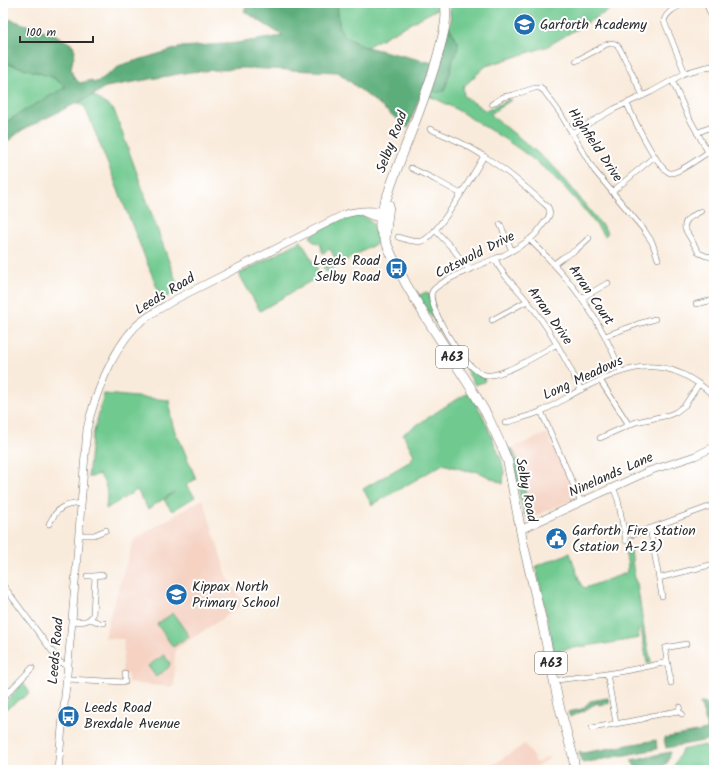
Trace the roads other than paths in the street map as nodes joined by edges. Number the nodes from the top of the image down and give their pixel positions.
1 (445, 3) edge
2 (685, 3) edge
3 (706, 3) edge
4 (714, 22) edge
5 (576, 61) dead end
6 (714, 66) edge
7 (685, 73) junction
8 (672, 80) junction
9 (643, 96) junction
10 (492, 104) dead end
11 (627, 104) junction
12 (714, 126) edge
13 (430, 129) dead end
14 (572, 133) junction
15 (698, 133) junction
16 (714, 148) edge
17 (708, 152) junction
18 (484, 156) junction
19 (655, 156) junction
20 (410, 168) dead end
21 (612, 192) junction
22 (461, 194) junction
23 (701, 211) dead end
24 (384, 215) junction
25 (500, 224) dead end
26 (435, 230) junction
27 (398, 237) dead end
28 (589, 238) dead end
29 (530, 240) junction
30 (512, 251) junction
31 (714, 257) edge
32 (495, 259) junction
33 (658, 259) dead end
34 (554, 264) junction
35 (469, 270) junction
36 (608, 282) dead end
37 (582, 298) junction
38 (714, 300) edge
39 (527, 301) junction
40 (696, 304) dead end
41 (655, 319) dead end
42 (492, 320) dead end
43 (604, 336) junction
44 (557, 344) junction
45 (621, 372) junction
46 (600, 380) junction
47 (699, 384) junction
48 (581, 390) junction
49 (714, 396) edge
50 (541, 411) junction
51 (504, 423) dead end
52 (629, 425) junction
53 (600, 438) dead end
54 (714, 447) edge
55 (613, 488) junction
56 (581, 502) junction
57 (82, 503) junction
58 (714, 505) edge
59 (49, 524) dead end
60 (650, 528) junction
61 (106, 530) dead end
62 (520, 530) junction
63 (79, 535) junction
64 (632, 535) dead end
65 (626, 541) dead end
66 (714, 564) edge
67 (103, 575) dead end
68 (87, 576) dead end
69 (95, 576) junction
70 (659, 578) junction
71 (3, 586) edge
72 (5, 592) edge
73 (662, 596) dead end
74 (90, 619) junction
75 (72, 621) junction
76 (104, 623) dead end
77 (686, 644) dead end
78 (667, 662) junction
79 (68, 665) junction
80 (32, 668) dead end
81 (125, 674) dead end
82 (607, 674) junction
83 (66, 679) junction
84 (554, 681) junction
85 (671, 683) dead end
86 (3, 698) edge
87 (680, 710) dead end
88 (616, 724) junction
89 (592, 728) dead end
90 (58, 770) edge
91 (576, 770) edge

1 - 24 highway, Selby Road / A63
2 - 7 street
3 - 4 street
5 - 9 street
6 - 7 street
7 - 8 street
8 - 9 street
8 - 15 street
9 - 11 street
10 - 14 street, Highfield Drive
11 - 14 street
11 - 19 street
12 - 15 street
13 - 18 street, Cotswold Drive
14 - 21 street, Highfield Drive
15 - 17 street
16 - 17 street
17 - 19 street
18 - 22 street
18 - 29 street, Cotswold Drive
19 - 21 street
20 - 22 street
21 - 33 street, Highfield Drive
22 - 26 street
23 - 31 street
24 - 57 main road, Leeds Road
24 - 62 highway, Selby Road / A63
25 - 30 street
26 - 27 street
26 - 35 street
28 - 34 street
29 - 30 street, Cotswold Drive
29 - 34 street, Arran Court
30 - 32 street, Cotswold Drive
32 - 35 street, Cotswold Drive
32 - 39 street, Arran Drive
34 - 37 street, Arran Court
35 - 44 street, Cotswold Drive
36 - 37 street
37 - 43 street, Arran Court
38 - 40 street
39 - 42 street
39 - 44 street, Arran Drive
41 - 43 street
43 - 45 street, Arran Court
44 - 48 street, Arran Drive
45 - 46 street, Long Meadows
45 - 47 street, Long Meadows
46 - 48 street, Long Meadows
46 - 52 street
47 - 49 street, Long Meadows
47 - 52 street
48 - 50 street, Long Meadows
50 - 51 street, Long Meadows
50 - 56 street
52 - 53 street
54 - 55 main road, Ninelands Lane
55 - 56 main road, Ninelands Lane
55 - 65 street
56 - 62 main road, Ninelands Lane
57 - 59 street
57 - 63 main road, Leeds Road
58 - 60 street
60 - 64 street
60 - 70 street
61 - 63 street
62 - 84 highway, Selby Road / A63
63 - 75 main road, Leeds Road
66 - 70 street
67 - 69 street
68 - 69 street
69 - 74 street
70 - 73 street
71 - 72 street
72 - 79 street
74 - 75 street
74 - 76 street
75 - 79 main road, Leeds Road
77 - 78 street
78 - 82 street
78 - 85 street
79 - 83 main road, Leeds Road
80 - 86 street
81 - 83 street
82 - 84 street
82 - 88 street
83 - 90 main road, Leeds Road
84 - 91 highway, Selby Road / A63
87 - 88 street
88 - 89 street

